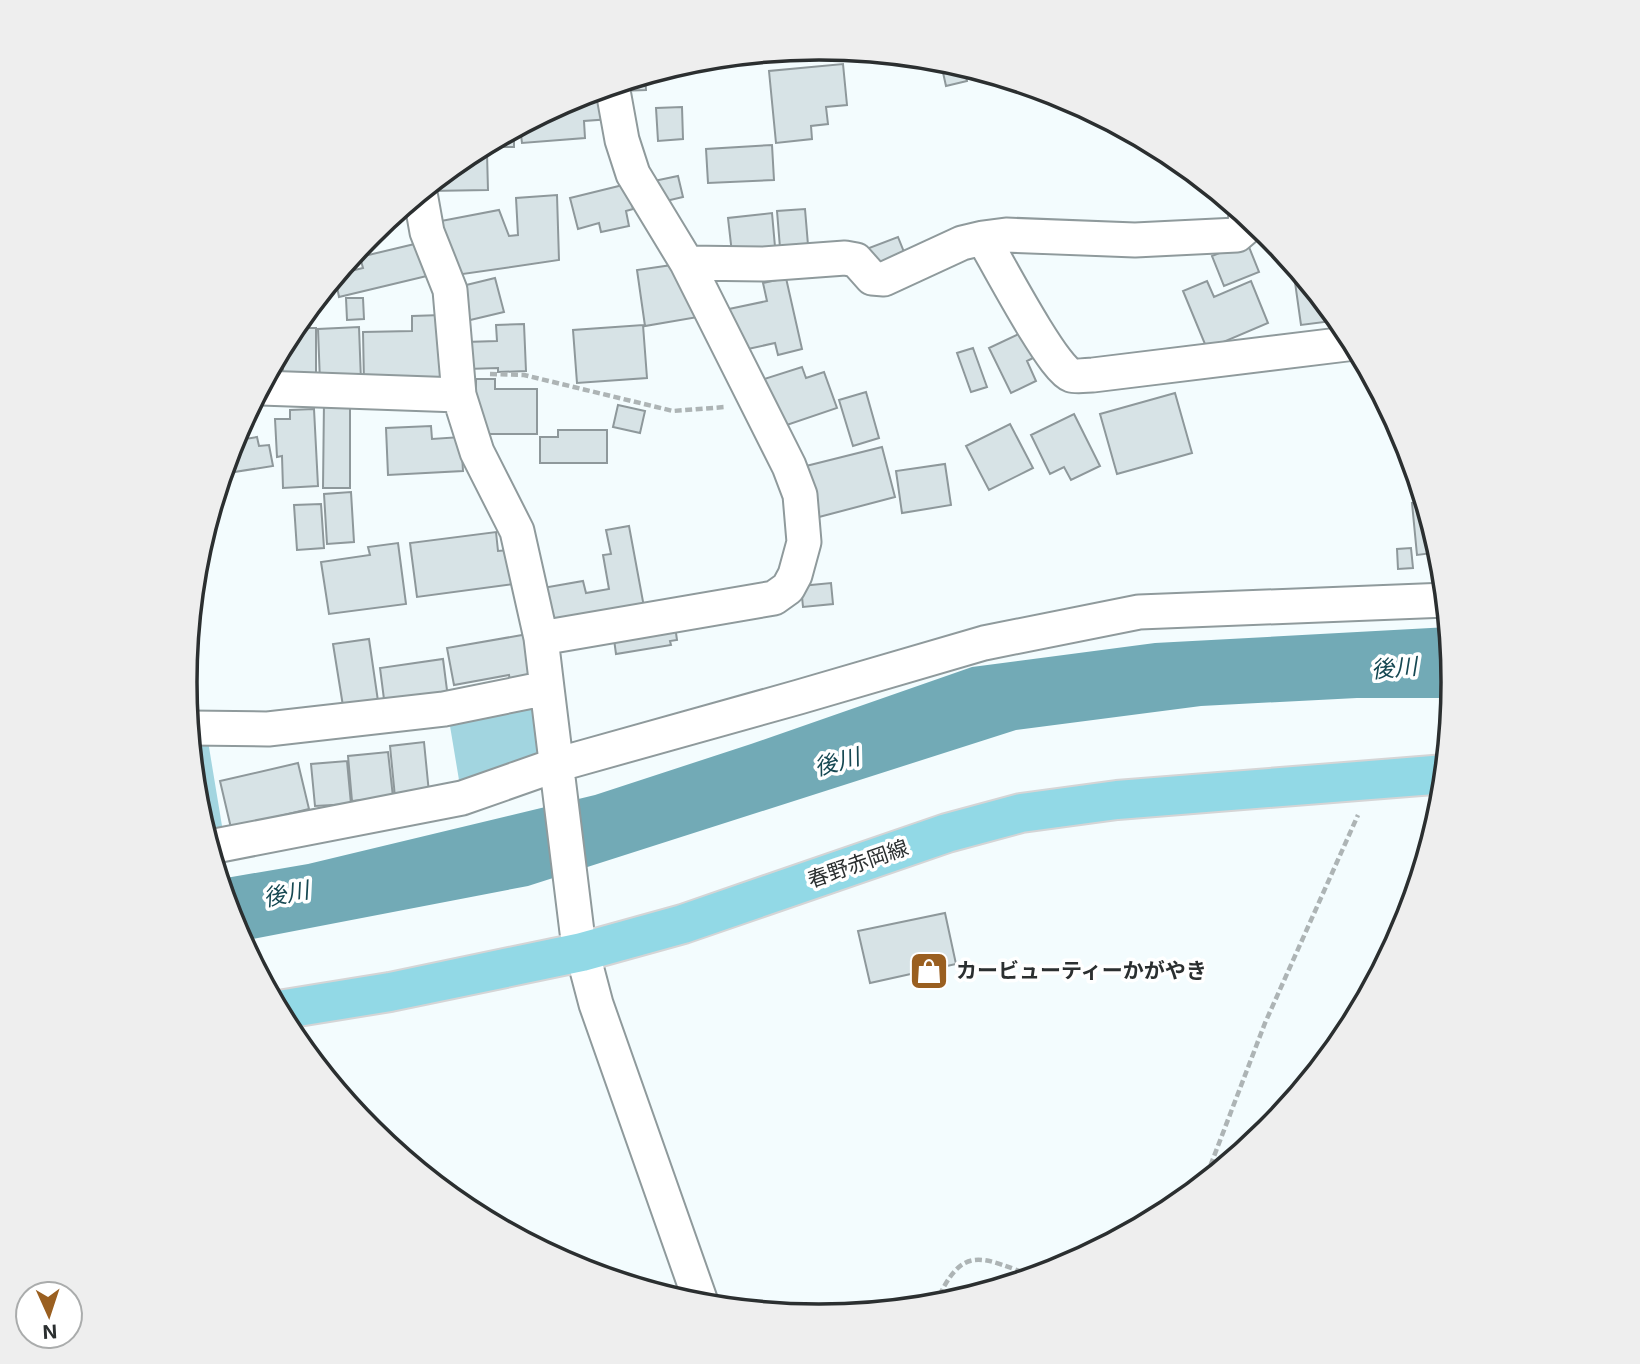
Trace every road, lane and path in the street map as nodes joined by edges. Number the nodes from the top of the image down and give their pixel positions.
1 (614, 95) edge
2 (422, 204) edge
3 (1244, 227) edge
4 (983, 238) junction
5 (687, 263) junction
6 (1343, 344) edge
7 (458, 384) junction
8 (272, 388) edge
9 (756, 405) junction
10 (1437, 600) edge
11 (541, 638) junction
12 (547, 688) junction
13 (200, 729) edge
14 (556, 765) junction
15 (1435, 775) edge
16 (1374, 780) junction
17 (220, 845) edge
18 (582, 952) junction
19 (290, 1008) edge
20 (1210, 1167) edge
21 (1019, 1271) edge
22 (698, 1293) edge
23 (941, 1293) edge

1 - 5 street
2 - 7 street
3 - 4 street
4 - 5 street
4 - 6 street
5 - 9 street
7 - 8 street
7 - 9 path
7 - 11 street
9 - 11 street
10 - 14 street
11 - 12 street
12 - 13 street
12 - 14 street
14 - 17 street
14 - 18 street
15 - 16 main road, 春野赤岡線
16 - 18 main road, 春野赤岡線
16 - 20 path
18 - 19 main road, 春野赤岡線
18 - 22 street
21 - 23 path

